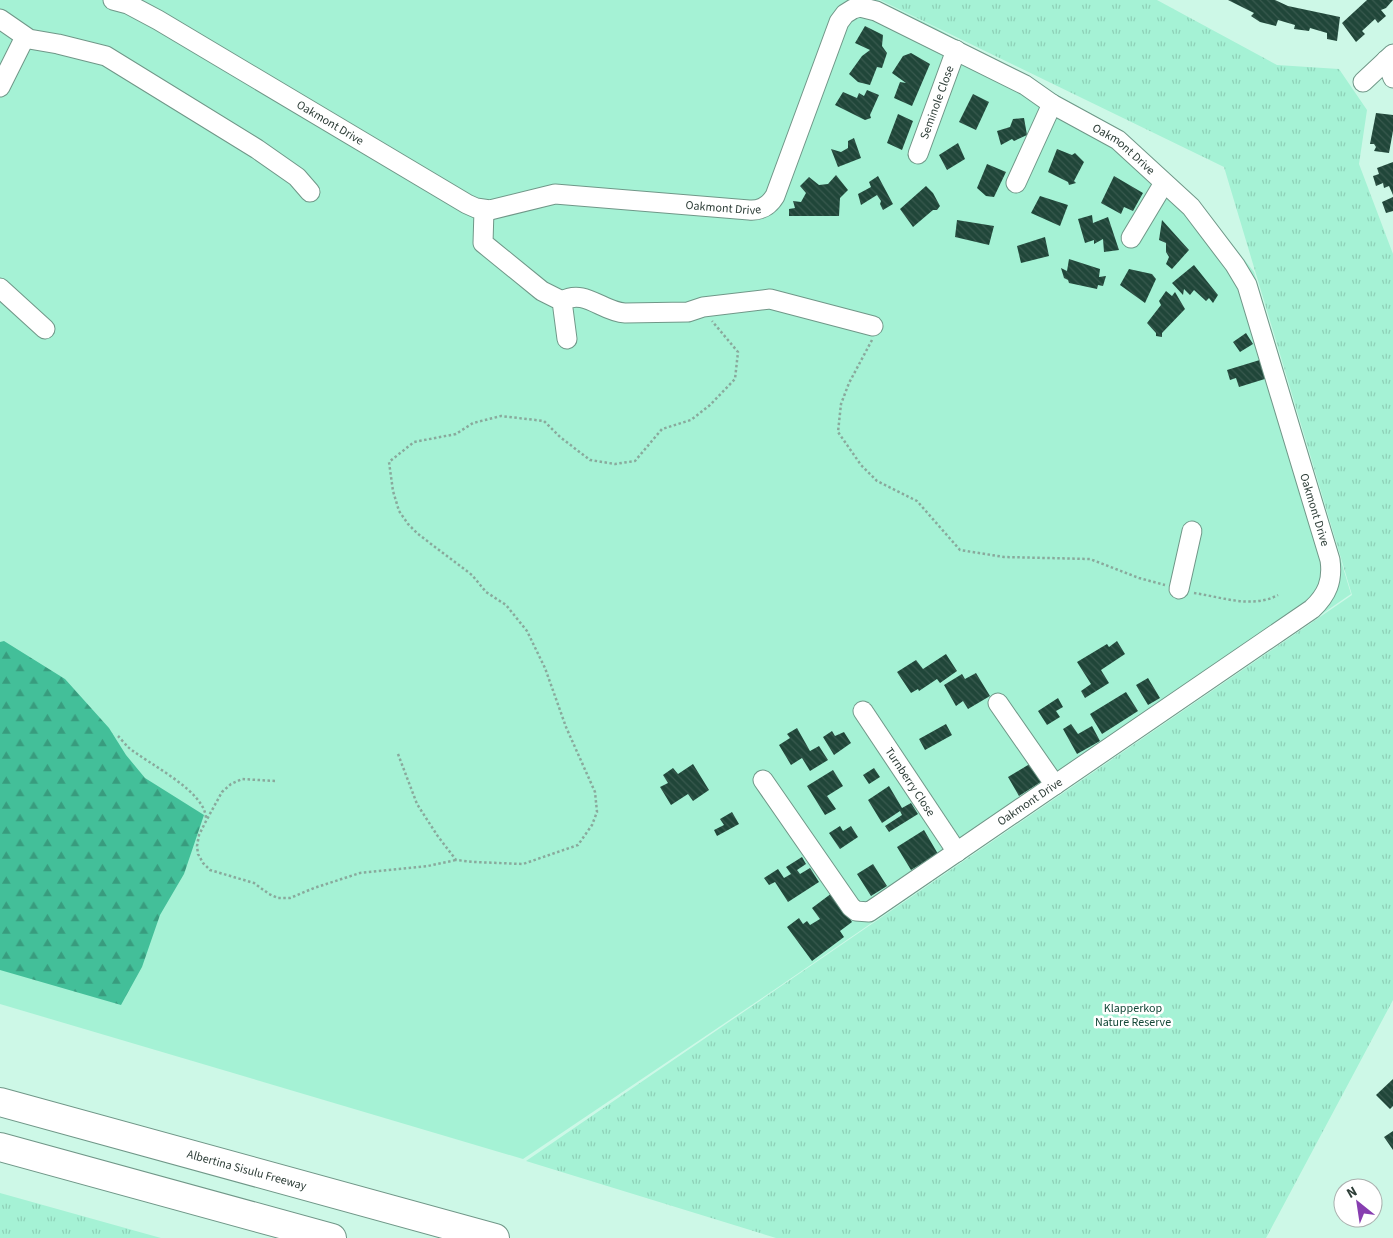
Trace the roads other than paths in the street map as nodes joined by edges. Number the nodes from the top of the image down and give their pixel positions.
1 (113, 0) edge
2 (0, 19) edge
3 (25, 37) junction
4 (956, 50) junction
5 (1389, 57) edge
6 (1393, 78) edge
7 (1363, 82) dead end
8 (0, 87) edge
9 (1052, 104) junction
10 (918, 154) dead end
11 (1016, 183) dead end
12 (1164, 183) junction
13 (310, 192) dead end
14 (484, 210) junction
15 (1131, 238) dead end
16 (0, 288) edge
17 (562, 301) junction
18 (873, 326) road end
19 (45, 329) dead end
20 (567, 339) dead end
21 (1192, 531) dead end
22 (1179, 589) road end
23 (998, 703) dead end
24 (863, 711) dead end
25 (763, 780) dead end
26 (1055, 785) junction
27 (957, 852) junction
28 (0, 1102) edge
29 (0, 1147) edge
30 (332, 1238) edge
31 (495, 1238) edge

1 - 14 street, Oakmont Drive
2 - 3 street
3 - 8 street
3 - 13 street
4 - 9 street, Oakmont Drive
4 - 10 street, Seminole Close
4 - 14 street, Oakmont Drive
5 - 6 street
5 - 7 street
9 - 11 street
9 - 12 street, Oakmont Drive
12 - 15 street
12 - 26 street, Oakmont Drive
14 - 17 street
16 - 19 street
17 - 18 street
17 - 20 street
21 - 22 street
23 - 26 street
24 - 27 street, Turnberry Close
25 - 27 street, Oakmont Drive
26 - 27 street, Oakmont Drive
28 - 31 highway, Albertina Sisulu Freeway
29 - 30 highway

